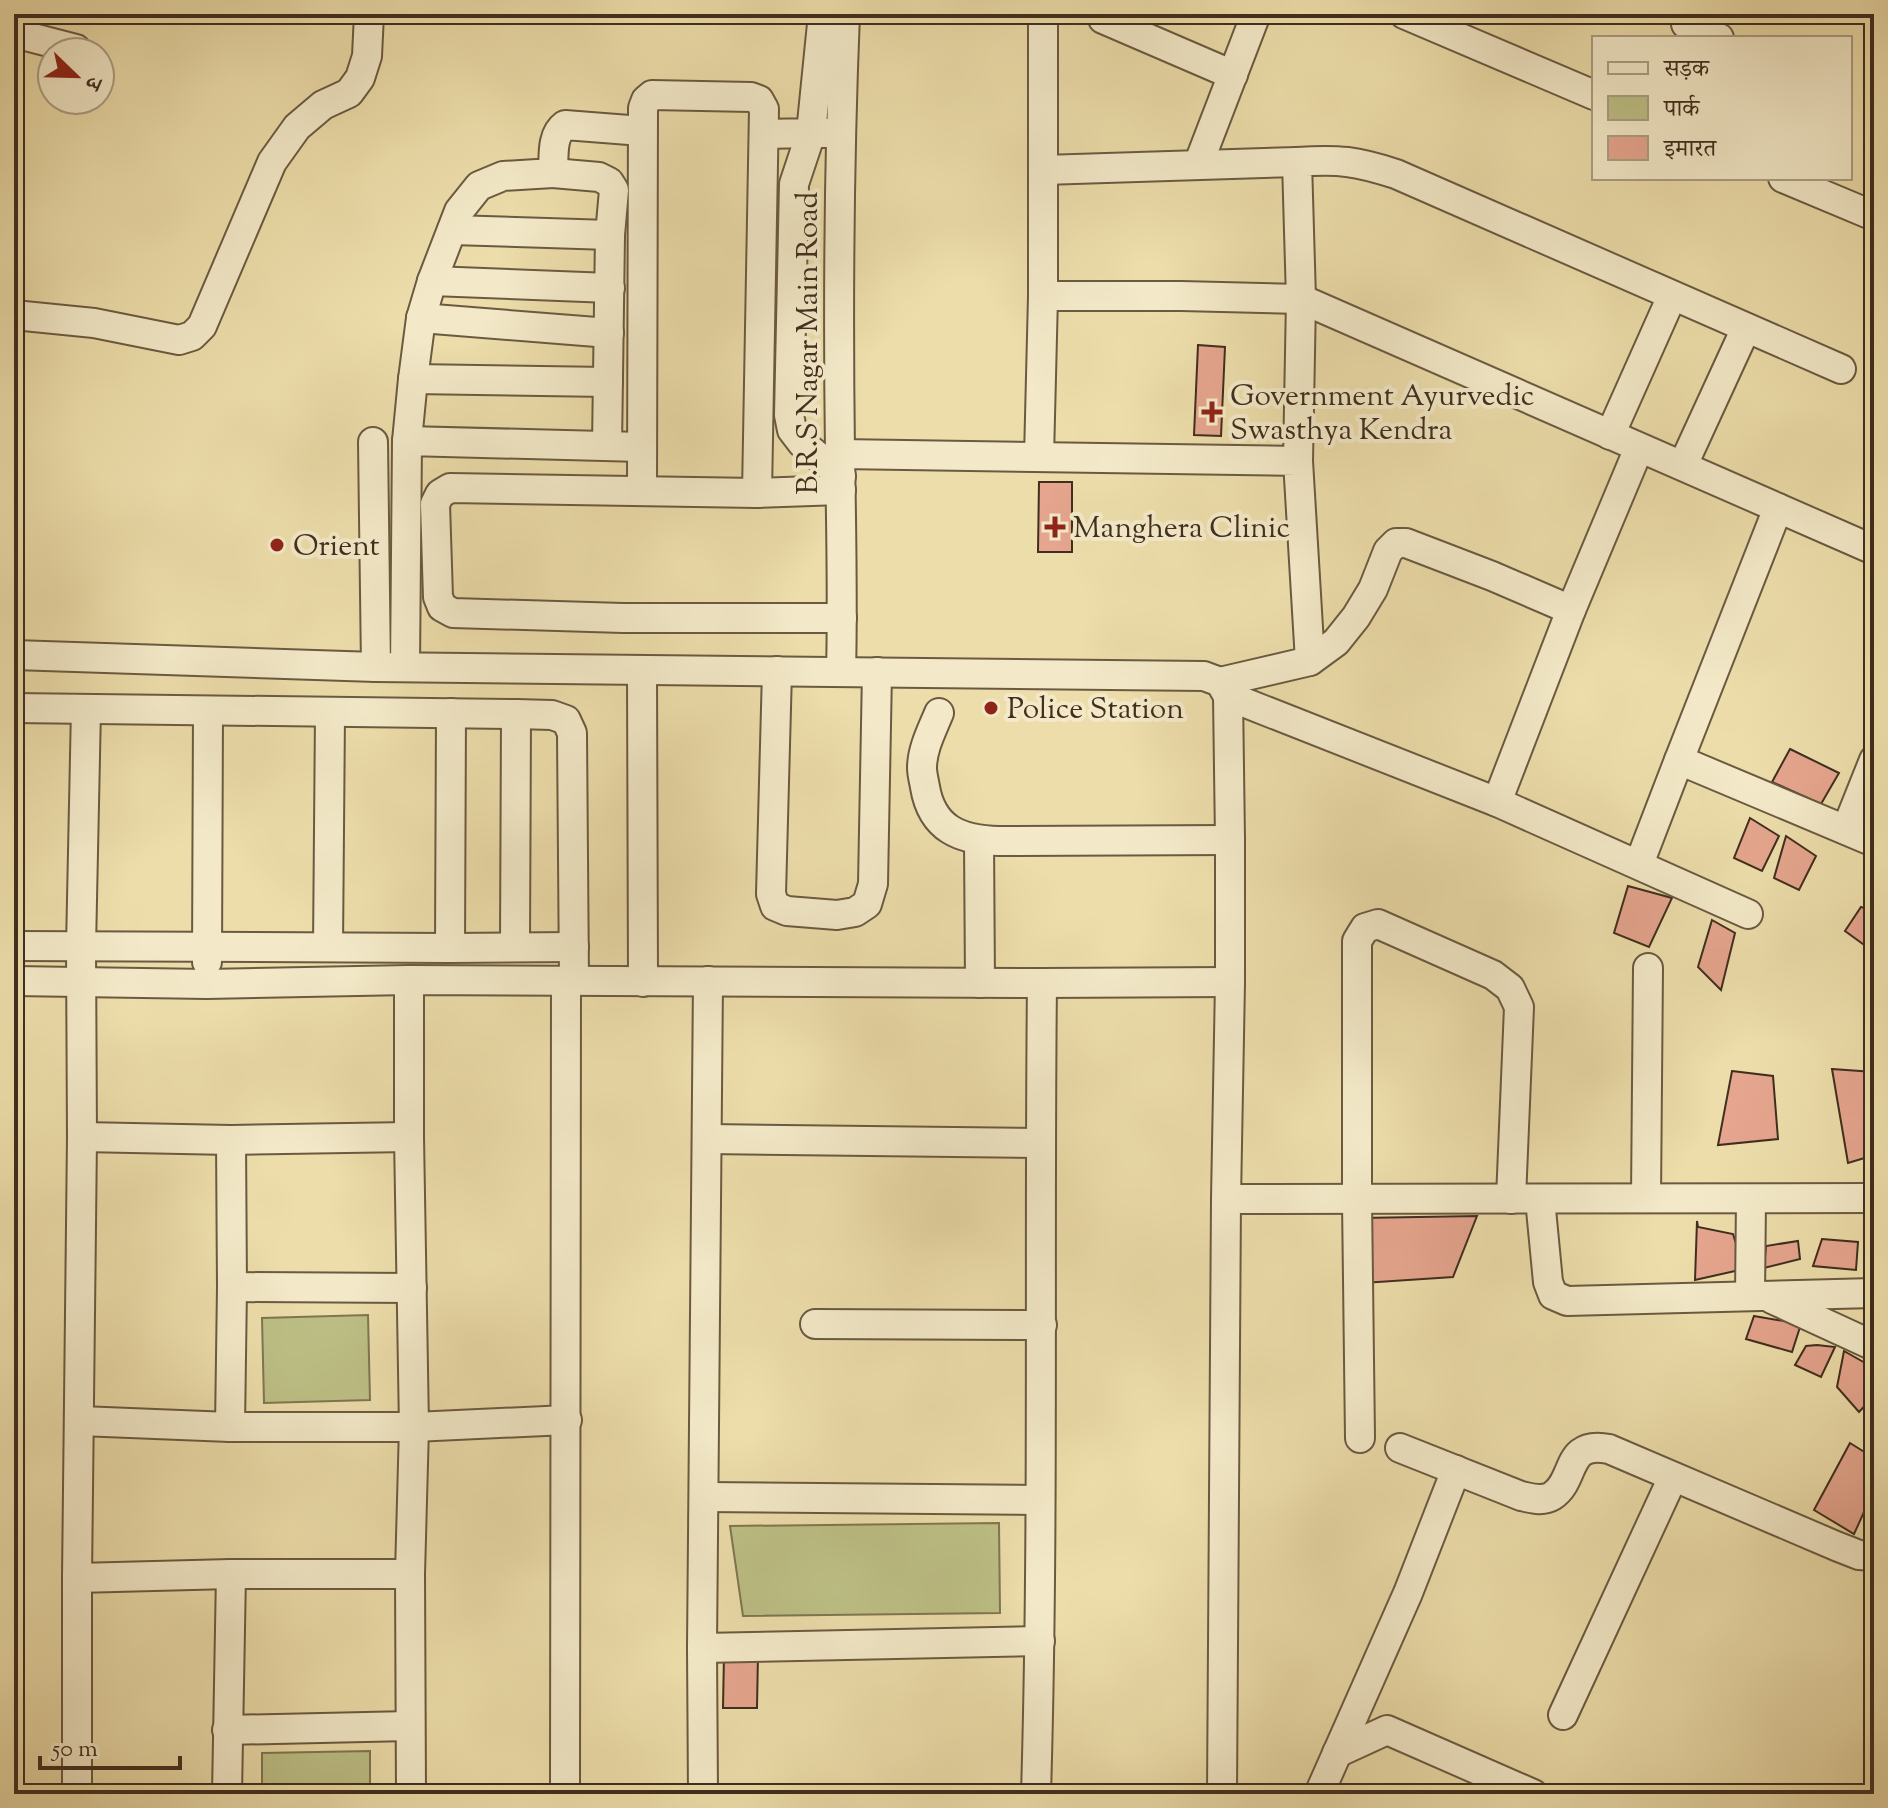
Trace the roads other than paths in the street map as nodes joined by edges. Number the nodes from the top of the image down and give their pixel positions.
1 (369, 14) edge
2 (823, 14) edge
3 (845, 14) edge
4 (1043, 14) edge
5 (1256, 14) edge
6 (1404, 14) edge
7 (1103, 19) dead end
8 (1686, 24) dead end
9 (14, 33) edge
10 (1714, 36) edge
11 (36, 39) edge
12 (1233, 75) junction
13 (1592, 94) edge
14 (642, 131) junction
15 (811, 133) junction
16 (840, 133) junction
17 (764, 134) junction
18 (1297, 162) junction
19 (1198, 165) junction
20 (1043, 170) junction
21 (553, 173) junction
22 (1788, 180) edge
23 (1874, 216) edge
24 (452, 230) junction
25 (610, 235) junction
26 (432, 281) junction
27 (610, 288) junction
28 (1043, 296) junction
29 (1672, 296) junction
30 (1301, 299) junction
31 (14, 315) edge
32 (421, 318) junction
33 (1746, 328) junction
34 (609, 333) junction
35 (1841, 369) dead end
36 (413, 379) junction
37 (608, 382) junction
38 (1610, 435) junction
39 (407, 441) junction
40 (373, 442) dead end
41 (607, 446) junction
42 (642, 447) junction
43 (1639, 448) junction
44 (1039, 457) junction
45 (1298, 461) junction
46 (1683, 465) junction
47 (841, 474) junction
48 (642, 490) junction
49 (757, 493) junction
50 (1778, 508) junction
51 (1874, 550) edge
52 (1571, 610) junction
53 (842, 618) junction
54 (14, 655) edge
55 (1310, 661) junction
56 (376, 667) junction
57 (405, 667) junction
58 (642, 670) junction
59 (777, 671) junction
60 (841, 672) junction
61 (877, 672) junction
62 (1224, 689) junction
63 (14, 708) edge
64 (86, 709) junction
65 (208, 711) junction
66 (330, 713) junction
67 (451, 713) junction
68 (939, 713) dead end
69 (516, 714) junction
70 (1679, 760) junction
71 (1874, 760) edge
72 (1497, 802) junction
73 (1846, 830) junction
74 (1230, 840) junction
75 (979, 841) junction
76 (1874, 842) edge
77 (1639, 864) junction
78 (1748, 914) dead end
79 (14, 946) edge
80 (208, 946) junction
81 (81, 947) junction
82 (328, 947) junction
83 (515, 947) junction
84 (574, 947) junction
85 (450, 948) junction
86 (1648, 968) dead end
87 (409, 980) junction
88 (14, 981) edge
89 (570, 981) junction
90 (708, 981) junction
91 (81, 982) junction
92 (643, 982) junction
93 (1230, 982) junction
94 (980, 983) junction
95 (1042, 983) junction
96 (207, 984) junction
97 (82, 1137) junction
98 (409, 1137) junction
99 (708, 1139) junction
100 (231, 1140) junction
101 (1040, 1143) junction
102 (1646, 1198) junction
103 (1874, 1198) edge
104 (1226, 1199) junction
105 (1511, 1199) junction
106 (1540, 1199) junction
107 (1751, 1199) junction
108 (1357, 1200) junction
109 (232, 1287) junction
110 (412, 1288) junction
111 (1874, 1293) edge
112 (1757, 1296) junction
113 (815, 1324) dead end
114 (1042, 1325) junction
115 (1874, 1346) edge
116 (567, 1420) junction
117 (80, 1421) junction
118 (230, 1427) junction
119 (414, 1427) junction
120 (1360, 1438) dead end
121 (1400, 1448) dead end
122 (1456, 1470) junction
123 (1673, 1477) junction
124 (704, 1497) junction
125 (1039, 1500) junction
126 (1874, 1556) edge
127 (231, 1574) junction
128 (410, 1574) junction
129 (77, 1578) junction
130 (1040, 1641) junction
131 (702, 1648) junction
132 (1371, 1676) junction
133 (1563, 1715) dead end
134 (410, 1726) junction
135 (227, 1730) junction
136 (1387, 1730) junction
137 (1337, 1753) junction
138 (77, 1794) edge
139 (227, 1794) edge
140 (411, 1794) edge
141 (565, 1794) edge
142 (703, 1794) edge
143 (1036, 1794) edge
144 (1222, 1794) edge
145 (1319, 1794) edge
146 (1533, 1794) edge

1 - 31 street
2 - 15 street
3 - 16 street, B.R.S Nagar Main Road
4 - 20 street
5 - 12 street
6 - 13 street
7 - 12 street
8 - 10 street
9 - 11 street
12 - 19 street
14 - 17 street
14 - 21 street
14 - 42 street
15 - 16 street
15 - 17 street
15 - 47 street
16 - 47 street, B.R.S Nagar Main Road
17 - 49 street
18 - 19 street
18 - 29 street
18 - 30 street
19 - 20 street
20 - 28 street
21 - 24 street
21 - 25 street
22 - 23 street
24 - 25 street
24 - 26 street
25 - 27 street
26 - 27 street
26 - 32 street
27 - 34 street
28 - 30 street
28 - 44 street
29 - 33 street
29 - 38 street
30 - 38 street
30 - 45 street
32 - 34 street
32 - 36 street
33 - 35 street
33 - 46 street
34 - 37 street
36 - 37 street
36 - 39 street
37 - 41 street
38 - 43 street
39 - 41 street
39 - 57 street
40 - 56 street
41 - 42 street
42 - 48 street
43 - 46 street
43 - 52 street
44 - 45 street
44 - 47 street
45 - 55 street
46 - 50 street
47 - 49 street
47 - 53 street, B.R.S Nagar Main Road
48 - 49 street
48 - 53 street
50 - 51 street
50 - 70 street
52 - 55 street
52 - 72 street
53 - 60 street, B.R.S Nagar Main Road
54 - 56 street
55 - 62 street
56 - 57 street
57 - 58 street
58 - 59 street
58 - 92 street
59 - 60 street
59 - 61 street
60 - 61 street
61 - 62 street
62 - 72 street
62 - 74 street
63 - 64 street
64 - 65 street
64 - 81 street
65 - 66 street
65 - 80 street
66 - 67 street
66 - 82 street
67 - 69 street
67 - 85 street
68 - 75 street
69 - 83 street
69 - 84 street
70 - 73 street
70 - 77 street
71 - 73 street
72 - 77 street
73 - 76 street
74 - 75 street
74 - 93 street
75 - 94 street
77 - 78 street
79 - 81 street
80 - 81 street
80 - 82 street
80 - 96 street
81 - 91 street
82 - 85 street
83 - 84 street
83 - 85 street
84 - 89 street
86 - 102 street
87 - 89 street
87 - 96 street
87 - 98 street
88 - 91 street
89 - 92 street
89 - 116 street
90 - 92 street
90 - 94 street
90 - 99 street
91 - 96 street
91 - 97 street
93 - 95 street
93 - 104 street
94 - 95 street
95 - 101 street
97 - 100 street
97 - 117 street
98 - 100 street
98 - 110 street
99 - 101 street
99 - 124 street
100 - 109 street
101 - 114 street
102 - 106 street
102 - 107 street
103 - 107 street
104 - 108 street
104 - 144 street
105 - 106 street
105 - 108 street
105 - 108 street
106 - 112 street
107 - 112 street
108 - 120 street
109 - 110 street
109 - 118 street
110 - 119 street
111 - 112 street
112 - 115 street
113 - 114 street
114 - 125 street
116 - 119 street
116 - 141 street
117 - 118 street
117 - 129 street
118 - 119 street
119 - 128 street
121 - 122 street
122 - 123 street
122 - 132 street
123 - 126 street
123 - 133 street
124 - 125 street
124 - 131 street
125 - 130 street
127 - 128 street
127 - 129 street
127 - 135 street
128 - 134 street
129 - 138 street
130 - 131 street
130 - 143 street
131 - 142 street
132 - 136 street
132 - 137 street
134 - 135 street
134 - 140 street
135 - 139 street
136 - 137 street
136 - 146 street
137 - 145 street

